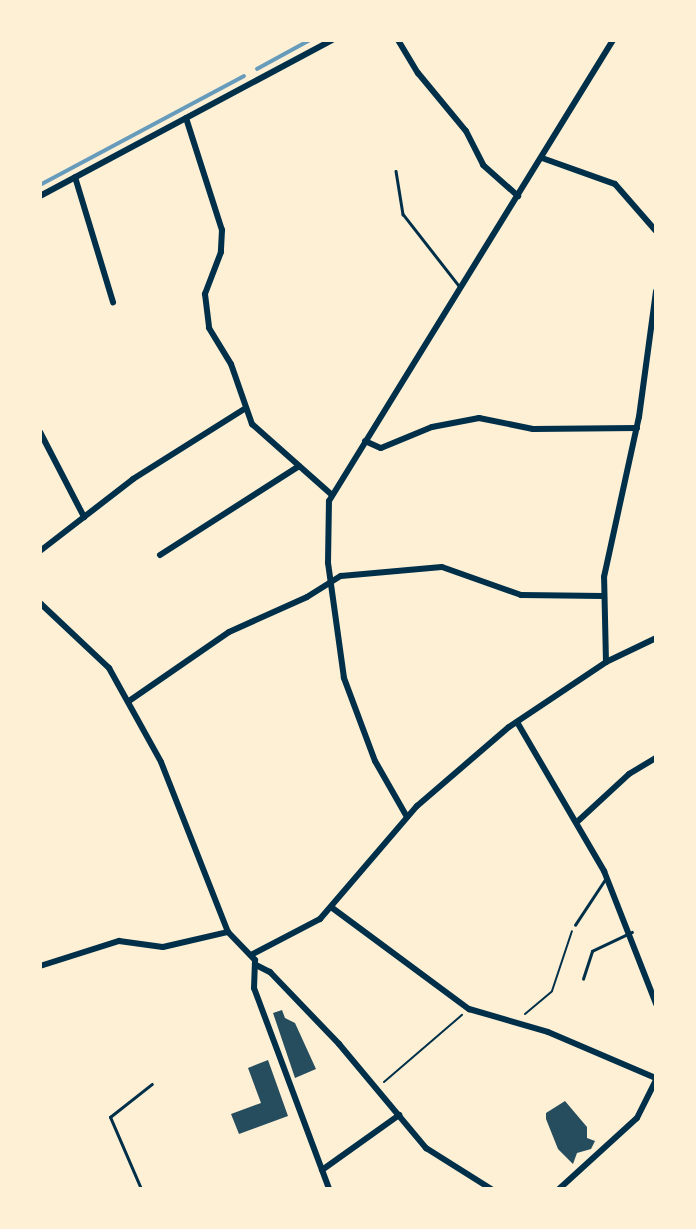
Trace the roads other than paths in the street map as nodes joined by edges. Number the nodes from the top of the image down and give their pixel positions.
1 (332, 40) edge
2 (398, 40) edge
3 (614, 40) edge
4 (186, 118) junction
5 (542, 158) junction
6 (396, 171) dead end
7 (75, 177) junction
8 (40, 196) edge
9 (518, 196) junction
10 (656, 231) edge
11 (461, 288) junction
12 (656, 291) edge
13 (113, 302) dead end
14 (244, 409) junction
15 (637, 428) junction
16 (40, 432) edge
17 (365, 441) junction
18 (299, 466) junction
19 (332, 495) junction
20 (84, 517) junction
21 (40, 551) edge
22 (160, 555) dead end
23 (331, 581) junction
24 (603, 596) junction
25 (40, 603) edge
26 (656, 638) edge
27 (606, 662) junction
28 (129, 701) junction
29 (517, 722) junction
30 (656, 758) edge
31 (407, 817) junction
32 (577, 822) junction
33 (607, 877) junction
34 (331, 907) junction
35 (575, 925) road end
36 (228, 932) junction
37 (632, 932) junction
38 (251, 955) junction
39 (256, 964) junction
40 (40, 966) edge
41 (583, 979) dead end
42 (656, 1003) edge
43 (656, 1079) edge
44 (152, 1084) dead end
45 (399, 1115) junction
46 (322, 1171) junction
47 (564, 1187) edge
48 (141, 1189) edge
49 (330, 1189) edge
50 (492, 1189) edge

1 - 4 street
2 - 9 street
3 - 5 street
4 - 7 street
4 - 14 street
5 - 9 street
5 - 10 street
6 - 11 lane
7 - 8 street
7 - 13 street
9 - 11 street
11 - 17 street
12 - 15 street
14 - 18 street
14 - 20 street
15 - 17 street
15 - 24 street
16 - 20 street
17 - 19 street
18 - 19 street
18 - 22 street
19 - 23 street
20 - 21 street
23 - 24 street
23 - 28 street
23 - 31 street
24 - 27 street
25 - 28 street
26 - 27 street
27 - 29 street
28 - 36 street
29 - 31 street
29 - 32 street
30 - 32 street
31 - 34 street
32 - 33 street
33 - 35 lane
33 - 37 street
34 - 38 street
34 - 43 street
36 - 38 street
36 - 40 street
37 - 41 lane
37 - 42 street
38 - 39 street
39 - 45 street
39 - 46 street
43 - 47 street
44 - 48 lane
45 - 46 street
45 - 50 street
46 - 49 street

